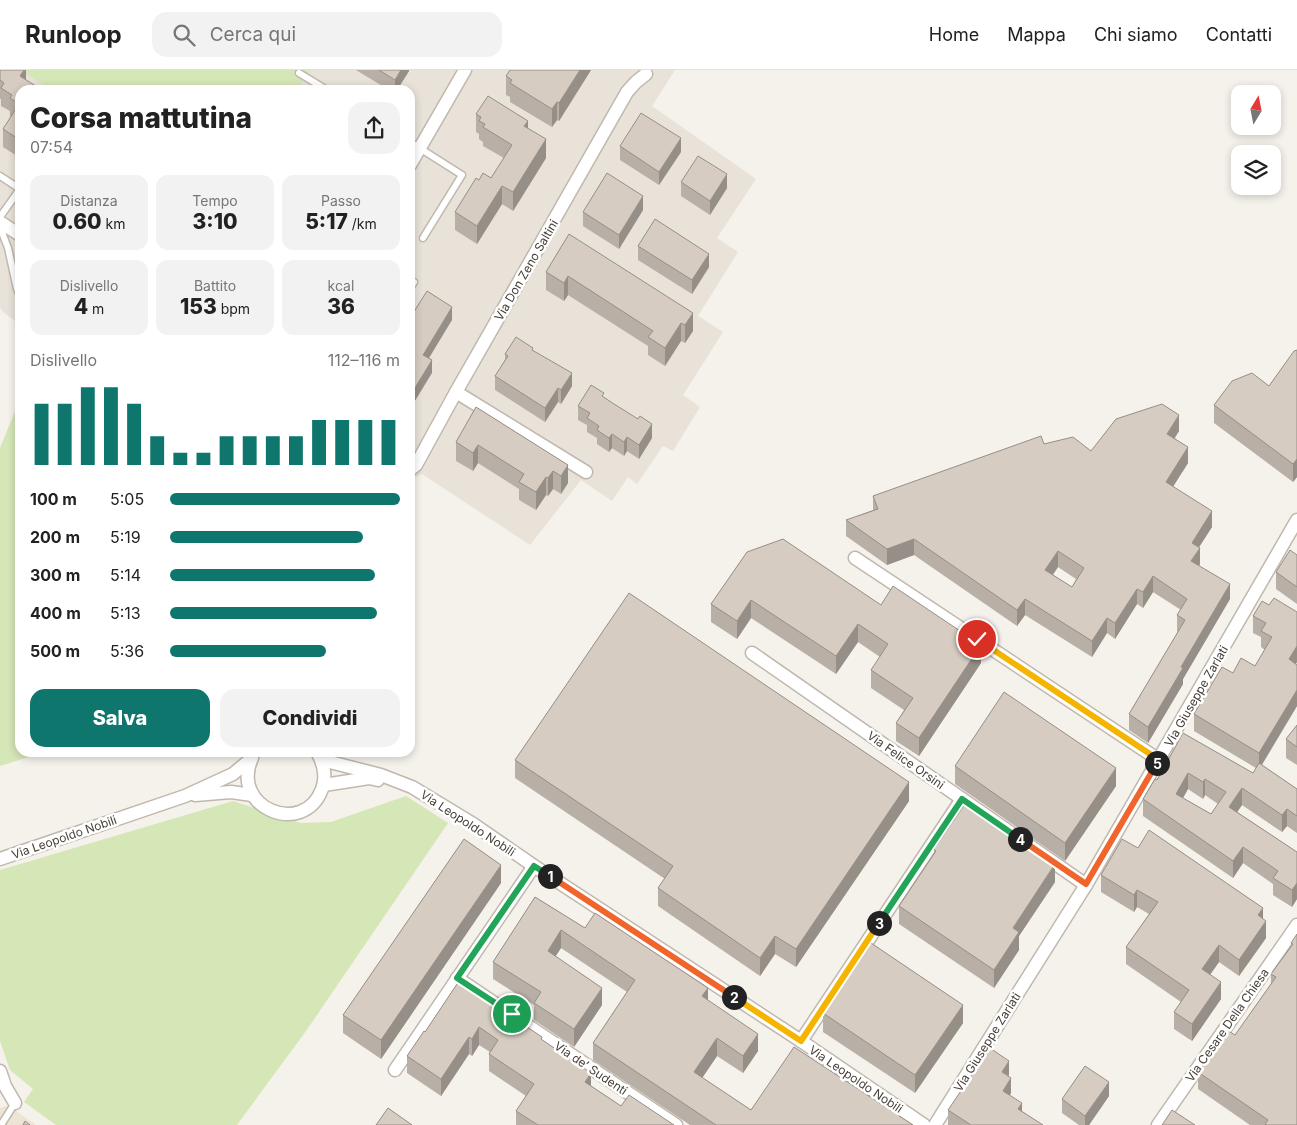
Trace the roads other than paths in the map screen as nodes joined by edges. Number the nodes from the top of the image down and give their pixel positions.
1 (465, 70) edge
2 (299, 73) dead end
3 (646, 74) dead end
4 (319, 85) edge
5 (415, 145) edge
6 (0, 176) edge
7 (15, 186) edge
8 (15, 196) edge
9 (0, 217) edge
10 (0, 222) edge
11 (0, 227) edge
12 (15, 232) edge
13 (423, 238) dead end
14 (15, 280) edge
15 (456, 392) junction
16 (415, 465) edge
17 (586, 472) dead end
18 (1297, 520) edge
19 (855, 558) dead end
20 (752, 653) dead end
21 (252, 757) edge
22 (253, 757) edge
23 (320, 757) edge
24 (323, 757) edge
25 (1159, 760) junction
26 (324, 785) junction
27 (412, 787) junction
28 (252, 795) junction
29 (185, 796) junction
30 (962, 799) junction
31 (0, 859) edge
32 (534, 866) junction
33 (1086, 884) junction
34 (1297, 925) edge
35 (457, 978) junction
36 (801, 1041) junction
37 (0, 1070) edge
38 (395, 1070) dead end
39 (15, 1104) joint
40 (1, 1125) edge
41 (676, 1125) edge
42 (924, 1125) edge
43 (935, 1125) edge
44 (1158, 1125) edge

1 - 5 street
2 - 4 lane
3 - 15 street, Via Don Zeno Saltini
5 - 13 lane
6 - 7 lane
8 - 9 lane
10 - 12 street
11 - 14 lane
15 - 16 street, Via Don Zeno Saltini
15 - 17 street
18 - 25 street, Via Giuseppe Zarlati
19 - 25 street
20 - 30 street, Via Felice Orsini
21 - 29 street, Via Leopoldo Nobili
22 - 28 street
23 - 26 street
24 - 27 street, Via Leopoldo Nobili
25 - 33 street, Via Giuseppe Zarlati
26 - 27 street, Via Leopoldo Nobili
26 - 28 street
27 - 32 street, Via Leopoldo Nobili
28 - 29 street, Via Leopoldo Nobili
29 - 31 street, Via Leopoldo Nobili
30 - 33 street, Via Felice Orsini
30 - 36 street
32 - 35 street
32 - 36 street, Via Leopoldo Nobili
33 - 43 street, Via Giuseppe Zarlati
34 - 44 street, Via Cesare Della Chiesa
35 - 38 street
35 - 41 street, Via de’ Sudenti
36 - 42 street, Via Leopoldo Nobili
37 - 39 street
39 - 40 lane

